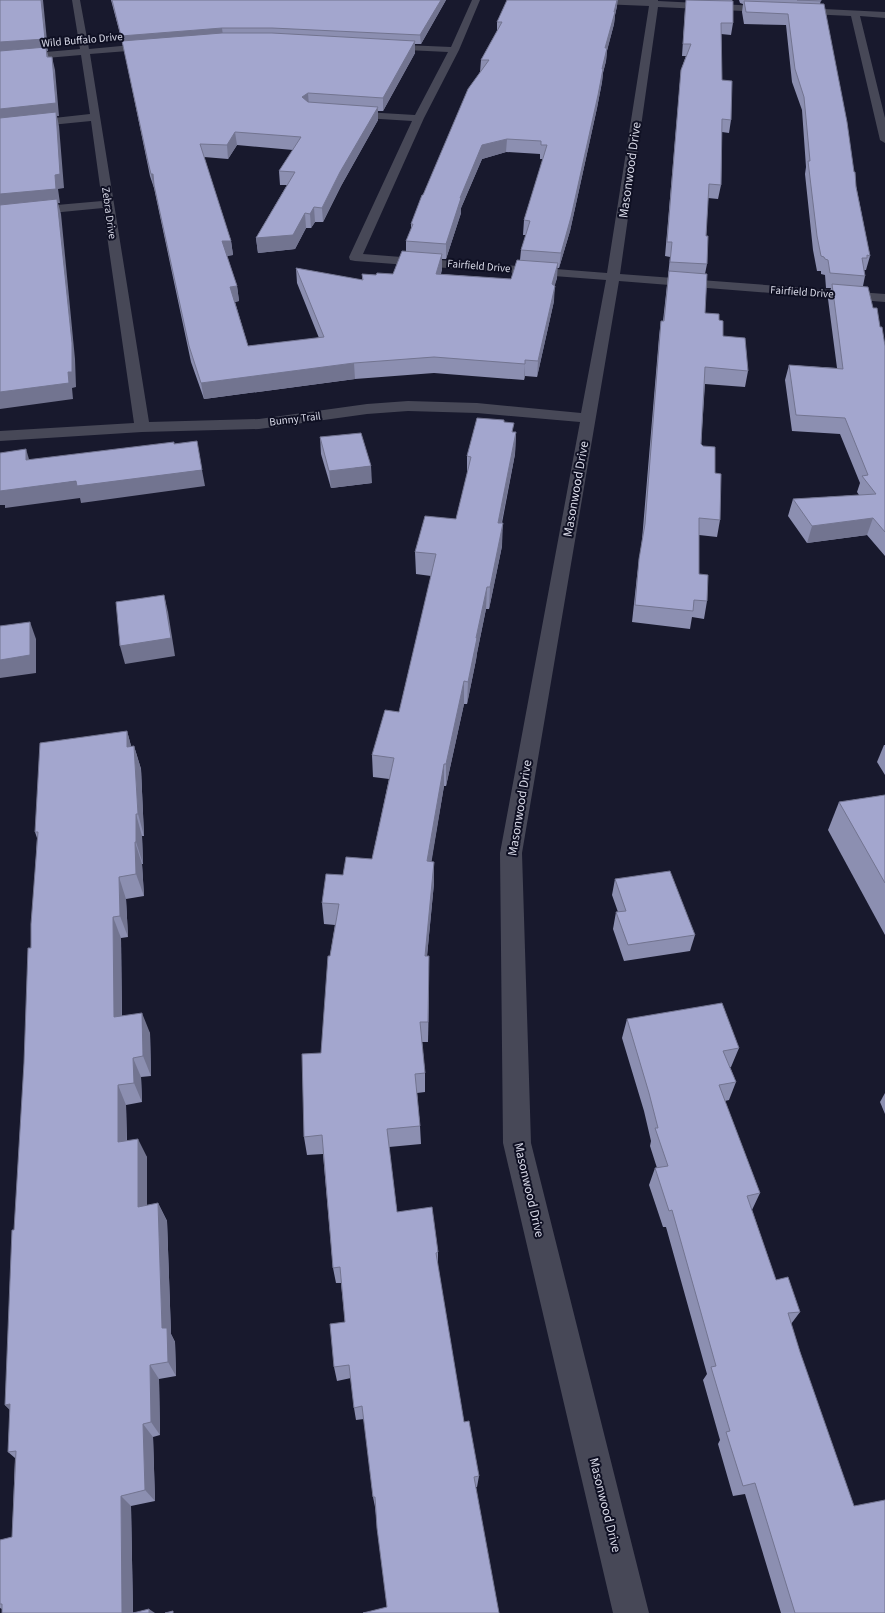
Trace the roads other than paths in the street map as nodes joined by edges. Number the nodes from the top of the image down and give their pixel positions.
1 (76, 0) edge
2 (476, 0) edge
3 (576, 0) edge
4 (654, 2) edge
5 (856, 14) junction
6 (885, 15) edge
7 (161, 46) edge
8 (375, 46) edge
9 (454, 50) junction
10 (85, 52) junction
11 (0, 59) edge
12 (341, 113) edge
13 (96, 117) junction
14 (419, 118) junction
15 (0, 127) edge
16 (885, 140) edge
17 (108, 204) junction
18 (0, 214) edge
19 (614, 277) junction
20 (885, 298) edge
21 (588, 418) junction
22 (142, 427) junction
23 (0, 436) edge
24 (631, 1613) edge

1 - 10 street, Zebra Drive
2 - 9 street, Fairfield Drive
3 - 4 street
4 - 5 street
4 - 19 street, Masonwood Drive
5 - 6 street
5 - 16 street
7 - 10 street, Wild Buffalo Drive
8 - 9 street
9 - 14 street, Fairfield Drive
10 - 11 street, Wild Buffalo Drive
10 - 13 street, Zebra Drive
12 - 14 street
13 - 15 street
13 - 17 street, Zebra Drive
14 - 19 street, Fairfield Drive
17 - 18 street
17 - 22 street, Zebra Drive
19 - 20 street, Fairfield Drive
19 - 21 street, Masonwood Drive
21 - 22 street, Bunny Trail
21 - 24 street, Masonwood Drive
22 - 23 street, Bunny Trail

